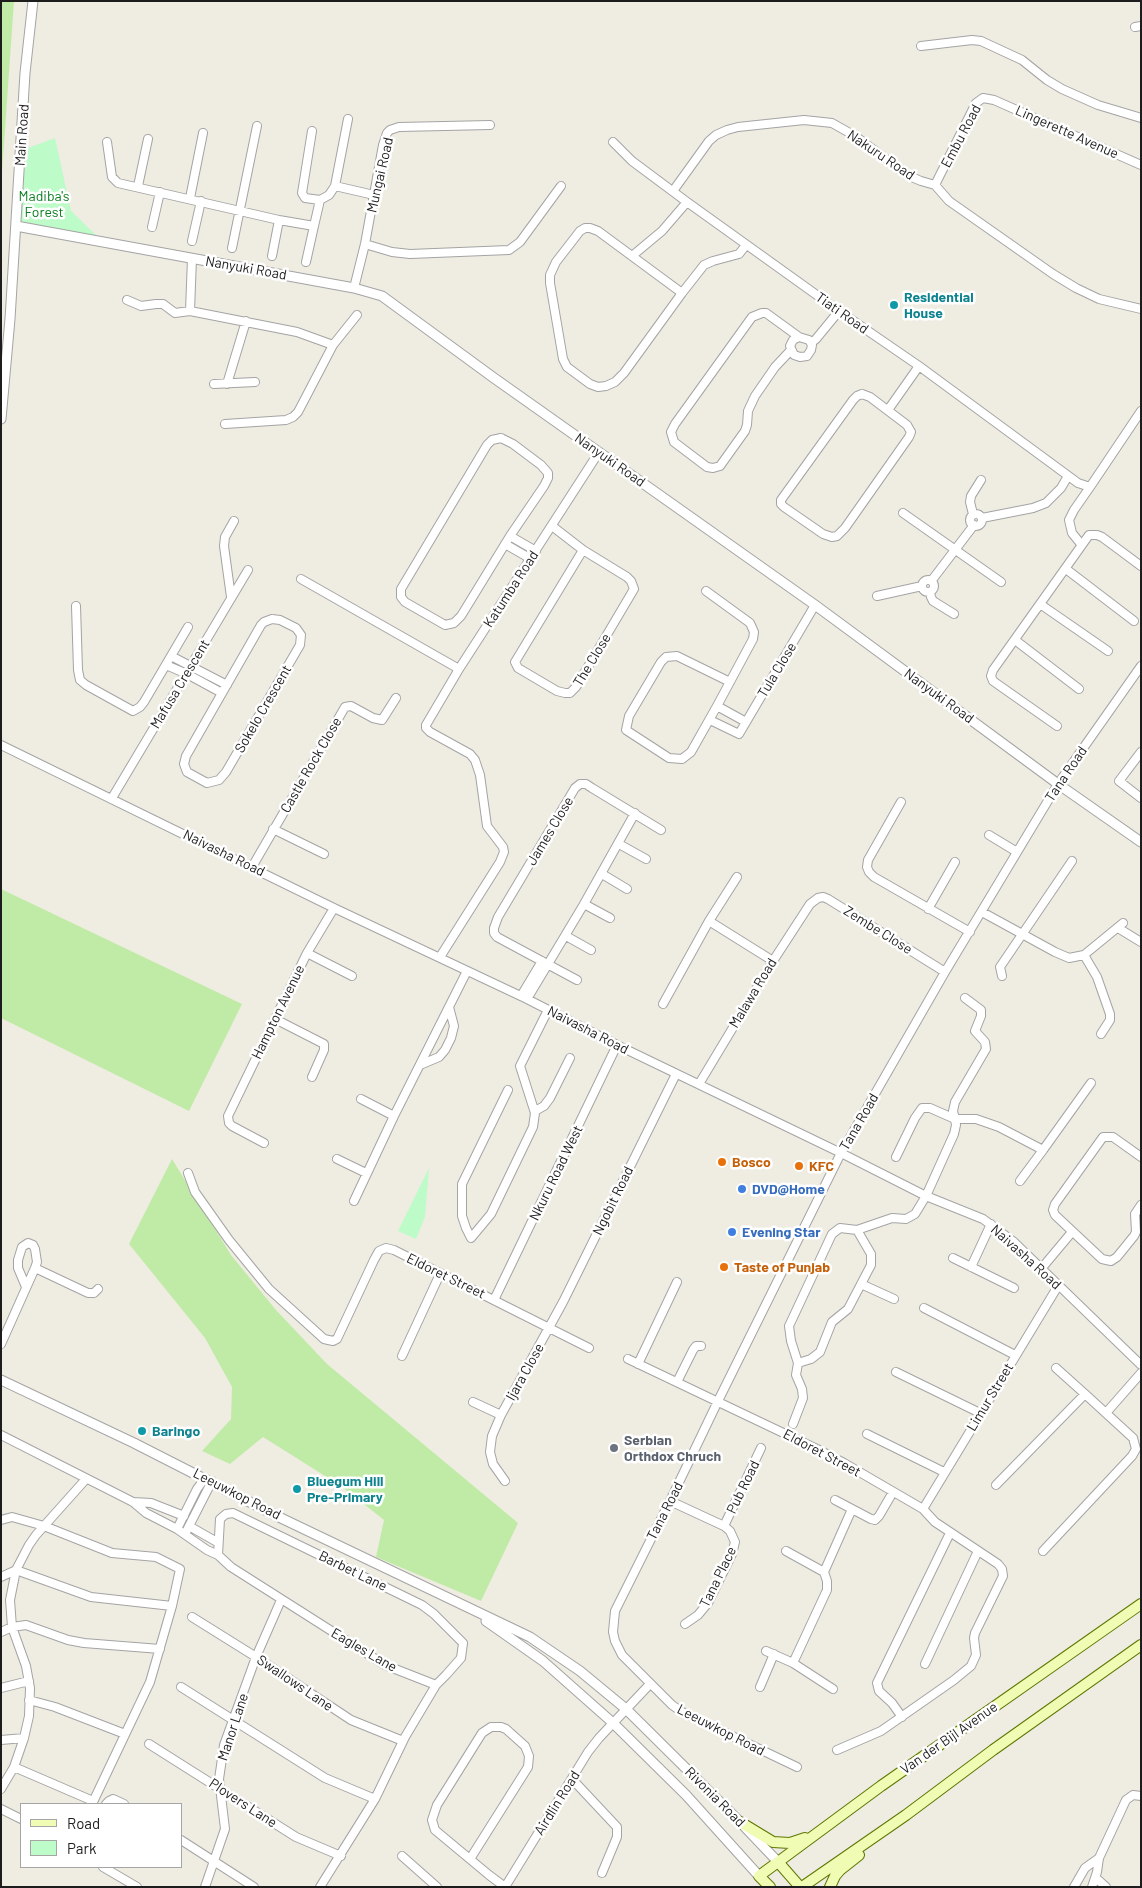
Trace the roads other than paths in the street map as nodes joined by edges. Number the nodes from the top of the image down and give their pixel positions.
1 (33, 1) edge
2 (921, 46) dead end
3 (994, 100) joint
4 (1141, 118) edge
5 (348, 119) dead end
6 (490, 125) dead end
7 (257, 126) dead end
8 (312, 131) dead end
9 (203, 133) dead end
10 (148, 139) dead end
11 (108, 142) dead end
12 (613, 142) dead end
13 (1141, 165) edge
14 (935, 185) junction
15 (138, 186) junction
16 (335, 186) junction
17 (561, 186) dead end
18 (673, 191) junction
19 (160, 192) junction
20 (374, 195) junction
21 (190, 198) junction
22 (320, 200) junction
23 (201, 201) junction
24 (687, 202) junction
25 (239, 212) junction
26 (279, 220) junction
27 (16, 226) junction
28 (314, 226) junction
29 (152, 227) dead end
30 (192, 241) dead end
31 (365, 244) junction
32 (746, 245) junction
33 (232, 248) dead end
34 (272, 256) dead end
35 (632, 256) junction
36 (192, 258) junction
37 (306, 262) dead end
38 (354, 288) junction
39 (682, 293) junction
40 (127, 300) dead end
41 (1141, 309) edge
42 (190, 311) junction
43 (839, 311) junction
44 (357, 315) dead end
45 (246, 321) junction
46 (799, 336) junction
47 (811, 343) junction
48 (333, 345) junction
49 (791, 350) junction
50 (919, 366) junction
51 (255, 382) dead end
52 (214, 384) dead end
53 (227, 384) junction
54 (888, 410) junction
55 (1141, 411) edge
56 (1, 419) edge
57 (224, 424) dead end
58 (599, 452) junction
59 (1070, 478) junction
60 (981, 480) dead end
61 (1090, 487) junction
62 (903, 513) dead end
63 (973, 514) junction
64 (982, 518) junction
65 (234, 522) dead end
66 (974, 525) junction
67 (552, 526) junction
68 (510, 536) junction
69 (506, 544) junction
70 (1081, 544) junction
71 (583, 550) junction
72 (955, 550) junction
73 (536, 551) junction
74 (531, 559) junction
75 (1141, 566) edge
76 (1066, 569) junction
77 (248, 570) dead end
78 (301, 579) dead end
79 (932, 580) junction
80 (1001, 582) dead end
81 (922, 586) junction
82 (706, 591) dead end
83 (930, 592) junction
84 (877, 596) dead end
85 (231, 597) junction
86 (1040, 604) junction
87 (815, 605) junction
88 (76, 606) dead end
89 (954, 614) dead end
90 (1134, 621) dead end
91 (188, 627) dead end
92 (1015, 640) junction
93 (1108, 652) dead end
94 (171, 656) junction
95 (192, 665) junction
96 (166, 666) junction
97 (1141, 666) edge
98 (459, 669) junction
99 (187, 674) junction
100 (730, 682) junction
101 (227, 685) junction
102 (1080, 689) dead end
103 (222, 693) junction
104 (396, 698) dead end
105 (717, 706) junction
106 (710, 720) junction
107 (746, 722) junction
108 (1057, 726) dead end
109 (426, 728) joint
110 (1, 745) edge
111 (1141, 752) edge
112 (1058, 784) junction
113 (112, 798) junction
114 (1141, 798) edge
115 (901, 802) dead end
116 (635, 814) junction
117 (274, 829) junction
118 (661, 830) dead end
119 (989, 835) dead end
120 (1141, 842) edge
121 (619, 844) junction
122 (1017, 852) junction
123 (324, 854) dead end
124 (646, 859) dead end
125 (1072, 860) dead end
126 (955, 862) dead end
127 (252, 867) junction
128 (602, 874) junction
129 (737, 877) dead end
130 (627, 889) dead end
131 (584, 904) junction
132 (810, 904) joint
133 (334, 908) junction
134 (928, 909) junction
135 (982, 912) junction
136 (610, 918) dead end
137 (710, 921) junction
138 (970, 932) junction
139 (1024, 934) junction
140 (566, 936) junction
141 (1141, 942) edge
142 (591, 950) dead end
143 (307, 953) junction
144 (1084, 955) junction
145 (440, 958) junction
146 (773, 960) junction
147 (545, 962) junction
148 (467, 971) junction
149 (945, 972) junction
150 (352, 976) dead end
151 (1002, 976) dead end
152 (577, 980) dead end
153 (524, 998) junction
154 (965, 998) dead end
155 (663, 1004) dead end
156 (449, 1007) junction
157 (548, 1010) junction
158 (275, 1020) junction
159 (1101, 1034) dead end
160 (618, 1045) junction
161 (570, 1058) dead end
162 (420, 1065) junction
163 (676, 1074) junction
164 (312, 1077) dead end
165 (1091, 1083) dead end
166 (699, 1084) junction
167 (508, 1090) dead end
168 (361, 1099) dead end
169 (535, 1111) junction
170 (394, 1116) junction
171 (955, 1119) junction
172 (264, 1143) dead end
173 (1043, 1150) junction
174 (841, 1153) junction
175 (896, 1157) dead end
176 (1141, 1157) edge
177 (336, 1159) dead end
178 (188, 1173) dead end
179 (366, 1173) junction
180 (1020, 1182) dead end
181 (926, 1196) junction
182 (354, 1201) dead end
183 (1141, 1205) edge
184 (991, 1224) junction
185 (857, 1230) junction
186 (1072, 1232) junction
187 (953, 1258) dead end
188 (970, 1267) junction
189 (35, 1268) junction
190 (1041, 1269) junction
191 (440, 1274) junction
192 (677, 1282) dead end
193 (861, 1284) junction
194 (1058, 1286) junction
195 (26, 1287) junction
196 (1014, 1288) dead end
197 (98, 1289) dead end
198 (894, 1299) dead end
199 (494, 1300) junction
200 (924, 1308) dead end
201 (548, 1328) junction
202 (1, 1344) edge
203 (701, 1346) dead end
204 (589, 1348) dead end
205 (1016, 1354) junction
206 (402, 1356) dead end
207 (628, 1359) dead end
208 (798, 1363) junction
209 (638, 1364) junction
210 (1141, 1365) edge
211 (1056, 1368) dead end
212 (896, 1372) dead end
213 (1141, 1373) edge
214 (1, 1380) edge
215 (677, 1382) junction
216 (1084, 1394) junction
217 (718, 1401) junction
218 (473, 1402) dead end
219 (1106, 1413) junction
220 (980, 1414) junction
221 (501, 1415) junction
222 (793, 1424) dead end
223 (867, 1434) dead end
224 (1, 1435) edge
225 (762, 1448) dead end
226 (944, 1472) junction
227 (86, 1479) junction
228 (208, 1479) junction
229 (505, 1481) dead end
230 (996, 1485) dead end
231 (893, 1492) junction
232 (835, 1500) dead end
233 (133, 1502) junction
234 (670, 1502) junction
235 (852, 1509) junction
236 (923, 1509) junction
237 (184, 1516) junction
238 (1, 1520) edge
239 (44, 1526) junction
240 (189, 1526) junction
241 (724, 1526) junction
242 (177, 1529) junction
243 (950, 1533) junction
244 (185, 1534) junction
245 (218, 1542) junction
246 (786, 1551) dead end
247 (978, 1551) junction
248 (1043, 1551) dead end
249 (218, 1554) junction
250 (16, 1570) junction
251 (824, 1572) junction
252 (1, 1577) edge
253 (281, 1600) junction
254 (1141, 1604) edge
255 (172, 1606) junction
256 (471, 1610) junction
257 (192, 1617) dead end
258 (685, 1624) dead end
259 (12, 1627) junction
260 (1, 1632) edge
261 (1141, 1645) edge
262 (160, 1650) junction
263 (766, 1651) dead end
264 (774, 1654) junction
265 (256, 1657) junction
266 (793, 1663) junction
267 (926, 1664) dead end
268 (28, 1681) junction
269 (436, 1684) junction
270 (650, 1684) junction
271 (181, 1687) dead end
272 (760, 1687) dead end
273 (1, 1688) edge
274 (832, 1689) dead end
275 (29, 1700) junction
276 (626, 1709) junction
277 (902, 1717) junction
278 (234, 1719) junction
279 (613, 1723) junction
280 (125, 1734) junction
281 (24, 1738) junction
282 (1, 1740) edge
283 (404, 1741) junction
284 (149, 1744) dead end
285 (837, 1750) dead end
286 (14, 1767) junction
287 (797, 1767) dead end
288 (572, 1779) junction
289 (220, 1788) junction
290 (1, 1789) edge
291 (1141, 1796) edge
292 (375, 1799) junction
293 (93, 1803) edge
294 (107, 1803) edge
295 (122, 1803) edge
296 (1, 1809) edge
297 (906, 1815) junction
298 (20, 1818) edge
299 (740, 1822) junction
300 (816, 1834) junction
301 (182, 1841) edge
302 (341, 1856) junction
303 (402, 1856) dead end
304 (1098, 1858) junction
305 (470, 1859) junction
306 (214, 1860) junction
307 (779, 1863) junction
308 (105, 1868) edge
309 (602, 1873) dead end
310 (759, 1876) junction
311 (1096, 1878) junction
312 (137, 1887) edge
313 (205, 1887) edge
314 (254, 1887) edge
315 (320, 1887) edge
316 (437, 1887) edge
317 (505, 1887) edge
318 (770, 1887) edge
319 (801, 1887) edge
320 (830, 1887) edge
321 (1074, 1887) edge
322 (1092, 1887) edge
323 (1106, 1887) edge

1 - 27 street, Main Road
2 - 4 street
3 - 13 street, Lingerette Avenue
3 - 14 street, Embu Road
5 - 16 street
6 - 20 street, Mungai Road
7 - 25 street
8 - 22 street
9 - 21 street
10 - 15 street
11 - 15 street
12 - 18 street, Tiati Road
14 - 18 street, Nakuru Road
14 - 41 street, Nakuru Road
15 - 19 street
16 - 20 street
16 - 22 street
17 - 31 street
18 - 24 street, Tiati Road
19 - 21 street
19 - 29 street
20 - 31 street, Mungai Road
21 - 23 street
22 - 28 street
23 - 25 street
23 - 30 street
24 - 32 street, Tiati Road
24 - 35 street
25 - 26 street
25 - 33 street
26 - 28 street
26 - 34 street
27 - 36 street, Nanyuki Road
27 - 56 street, Main Road
28 - 37 street
31 - 38 street, Mungai Road
32 - 39 street
32 - 43 street, Tiati Road
35 - 39 street
35 - 39 street
36 - 38 street, Nanyuki Road
36 - 42 street
38 - 58 street, Nanyuki Road
40 - 42 street
42 - 45 street
43 - 47 street
43 - 50 street, Tiati Road
44 - 48 street
45 - 48 street
45 - 53 street
46 - 47 street
46 - 49 street
46 - 49 street
47 - 49 street
48 - 57 street
50 - 54 street
50 - 59 street, Tiati Road
51 - 53 street
52 - 53 street
54 - 54 street
55 - 61 street
58 - 67 street, Katumba Road
58 - 87 street, Nanyuki Road
59 - 61 street, Tiati Road
59 - 64 street
60 - 63 street
61 - 70 street
62 - 72 street
63 - 64 street
63 - 66 street
64 - 66 street
65 - 85 street
66 - 72 street
67 - 71 street, The Close
67 - 73 street, Katumba Road
68 - 69 street
68 - 69 street
68 - 73 street
69 - 74 street
70 - 75 street
70 - 76 street
71 - 71 street, The Close
72 - 79 street
72 - 80 street
73 - 74 street, Katumba Road
74 - 98 street, Katumba Road
76 - 86 street
76 - 90 street
77 - 85 street, Mafusa Crescent
78 - 98 street
79 - 81 street
79 - 83 street
81 - 83 street
81 - 84 street
82 - 100 street
83 - 89 street
85 - 95 street, Mafusa Crescent
86 - 92 street
86 - 93 street
87 - 107 street, Tula Close
87 - 112 street, Nanyuki Road
88 - 96 street
91 - 94 street
92 - 102 street
92 - 108 street
94 - 95 street
94 - 96 street
95 - 99 street, Mafusa Crescent
95 - 101 street
96 - 99 street
97 - 112 street, Tana Road
98 - 109 street, Katumba Road
99 - 103 street
99 - 113 street, Mafusa Crescent
100 - 105 street
100 - 106 street
101 - 103 street, Sokelo Crescent
101 - 103 street, Sokelo Crescent
104 - 117 street, Castle Rock Close
105 - 106 street
105 - 107 street
106 - 107 street, Tula Close
109 - 145 street, James Close
110 - 113 street, Naivasha Road
111 - 114 street
112 - 120 street, Nanyuki Road
112 - 122 street, Tana Road
113 - 127 street, Naivasha Road
115 - 134 street
116 - 118 street
116 - 121 street
116 - 147 street, James Close
117 - 123 street, Castle Rock Close
117 - 127 street, Castle Rock Close
119 - 122 street
121 - 124 street
121 - 128 street
122 - 135 street, Tana Road
125 - 139 street
126 - 134 street
127 - 133 street, Naivasha Road
128 - 130 street
128 - 131 street
129 - 137 street
131 - 136 street
131 - 140 street
132 - 146 street, Malawa Road
132 - 149 street, Zembe Close
133 - 143 street, Hampton Avenue
133 - 145 street, Naivasha Road
134 - 138 street
135 - 138 street, Tana Road
135 - 139 street
137 - 146 street
137 - 155 street
138 - 149 street, Tana Road
139 - 144 street
139 - 151 street
140 - 142 street
140 - 147 street
141 - 144 street
143 - 150 street
143 - 158 street, Hampton Avenue
144 - 159 street
145 - 148 street, Naivasha Road
146 - 166 street, Malawa Road
147 - 152 street
147 - 153 street
148 - 153 street, Naivasha Road
148 - 156 street
149 - 174 street, Tana Road
153 - 157 street, Naivasha Road
154 - 171 street
156 - 162 street
156 - 162 street
157 - 160 street, Naivasha Road
157 - 169 street
158 - 164 street
158 - 172 street, Hampton Avenue
160 - 163 street, Naivasha Road
160 - 199 street, Nkuru Road West
161 - 169 street
162 - 170 street
163 - 166 street, Naivasha Road
163 - 201 street, Ngobit Road
165 - 173 street
166 - 174 street, Naivasha Road
167 - 169 street
168 - 170 street
170 - 179 street
171 - 173 street
171 - 175 street
171 - 181 street
173 - 180 street
174 - 181 street, Naivasha Road
174 - 217 street, Tana Road
176 - 186 street
177 - 179 street
178 - 191 street, Eldoret Street
179 - 182 street
181 - 184 street, Naivasha Road
181 - 185 street
183 - 186 street
184 - 188 street
184 - 190 street, Naivasha Road
185 - 193 street
185 - 208 street
186 - 190 street
187 - 188 street
188 - 196 street
189 - 195 street
189 - 195 street
189 - 197 street
190 - 194 street, Naivasha Road
191 - 199 street, Eldoret Street
191 - 206 street
192 - 209 street
193 - 198 street
193 - 208 street
194 - 205 street, Limur Street
194 - 210 street, Naivasha Road
195 - 202 street
199 - 201 street, Eldoret Street
200 - 205 street
201 - 204 street, Eldoret Street
201 - 221 street, Ijara Close
203 - 215 street
205 - 220 street, Limur Street
207 - 209 street, Eldoret Street
208 - 222 street
209 - 215 street, Eldoret Street
211 - 216 street
212 - 220 street
213 - 219 street
214 - 228 street, Leeuwkop Road
215 - 217 street, Eldoret Street
216 - 219 street
216 - 230 street
217 - 231 street, Eldoret Street
217 - 234 street, Tana Road
218 - 221 street
219 - 248 street
220 - 226 street, Limur Street
221 - 229 street, Ijara Close
223 - 226 street
224 - 227 street
225 - 241 street, Pub Road
226 - 236 street, Limur Street
227 - 233 street
227 - 239 street
228 - 237 street
228 - 240 street
228 - 256 street, Leeuwkop Road
231 - 235 street
231 - 236 street, Eldoret Street
232 - 235 street
233 - 237 street
233 - 242 street, Eagles Lane
234 - 241 street, Tana Place
234 - 270 street, Tana Road
235 - 251 street
236 - 243 street, Eldoret Street
237 - 242 street
238 - 239 street
239 - 250 street
239 - 255 street
240 - 244 street
240 - 245 street
241 - 258 street, Tana Place
242 - 244 street, Eagles Lane
243 - 247 street, Eldoret Street
243 - 277 street
244 - 249 street, Eagles Lane
245 - 249 street, Barbet Lane
245 - 269 street, Barbet Lane
246 - 251 street
247 - 267 street
247 - 277 street, Eldoret Street
249 - 253 street, Eagles Lane
250 - 252 street
250 - 255 street
250 - 259 street
251 - 266 street
253 - 265 street, Manor Lane
253 - 269 street, Eagles Lane
254 - 300 main road, Van der Bijl Avenue
255 - 262 street
256 - 276 street, Leeuwkop Road
256 - 279 street, Leeuwkop Road
257 - 265 street, Swallows Lane
259 - 260 street
259 - 262 street
259 - 268 street
261 - 297 main road
262 - 280 street
263 - 264 street
264 - 266 street
264 - 272 street
265 - 278 street, Manor Lane
265 - 283 street, Swallows Lane
266 - 274 street
268 - 273 street
268 - 275 street
269 - 283 street
270 - 276 street
270 - 287 street, Leeuwkop Road
271 - 278 street
275 - 280 street
275 - 281 street
276 - 279 street
276 - 299 street, Rivonia Road
277 - 285 street
278 - 289 street, Manor Lane
278 - 292 street
279 - 288 street, Airdlin Road
279 - 310 street, Rivonia Road
280 - 293 street
281 - 282 street
281 - 286 street
283 - 292 street
284 - 289 street, Plovers Lane
286 - 290 street
286 - 293 street
288 - 309 street
288 - 317 street, Airdlin Road
289 - 302 street, Plovers Lane
289 - 306 street, Manor Lane
291 - 304 street
292 - 302 street
294 - 295 street
296 - 298 street
297 - 319 main road
297 - 320 main road
299 - 300 main road
299 - 307 street, Rivonia Road
300 - 307 main road, Van der Bijl Avenue
301 - 306 street
302 - 315 street
303 - 316 street
304 - 311 street
304 - 321 street
305 - 305 street
305 - 317 street
306 - 313 street, Manor Lane
306 - 314 street
307 - 310 main road, Van der Bijl Avenue
307 - 319 main road, Rivonia Road
308 - 312 street
310 - 318 main road, Rivonia Road
311 - 322 street
311 - 323 street

